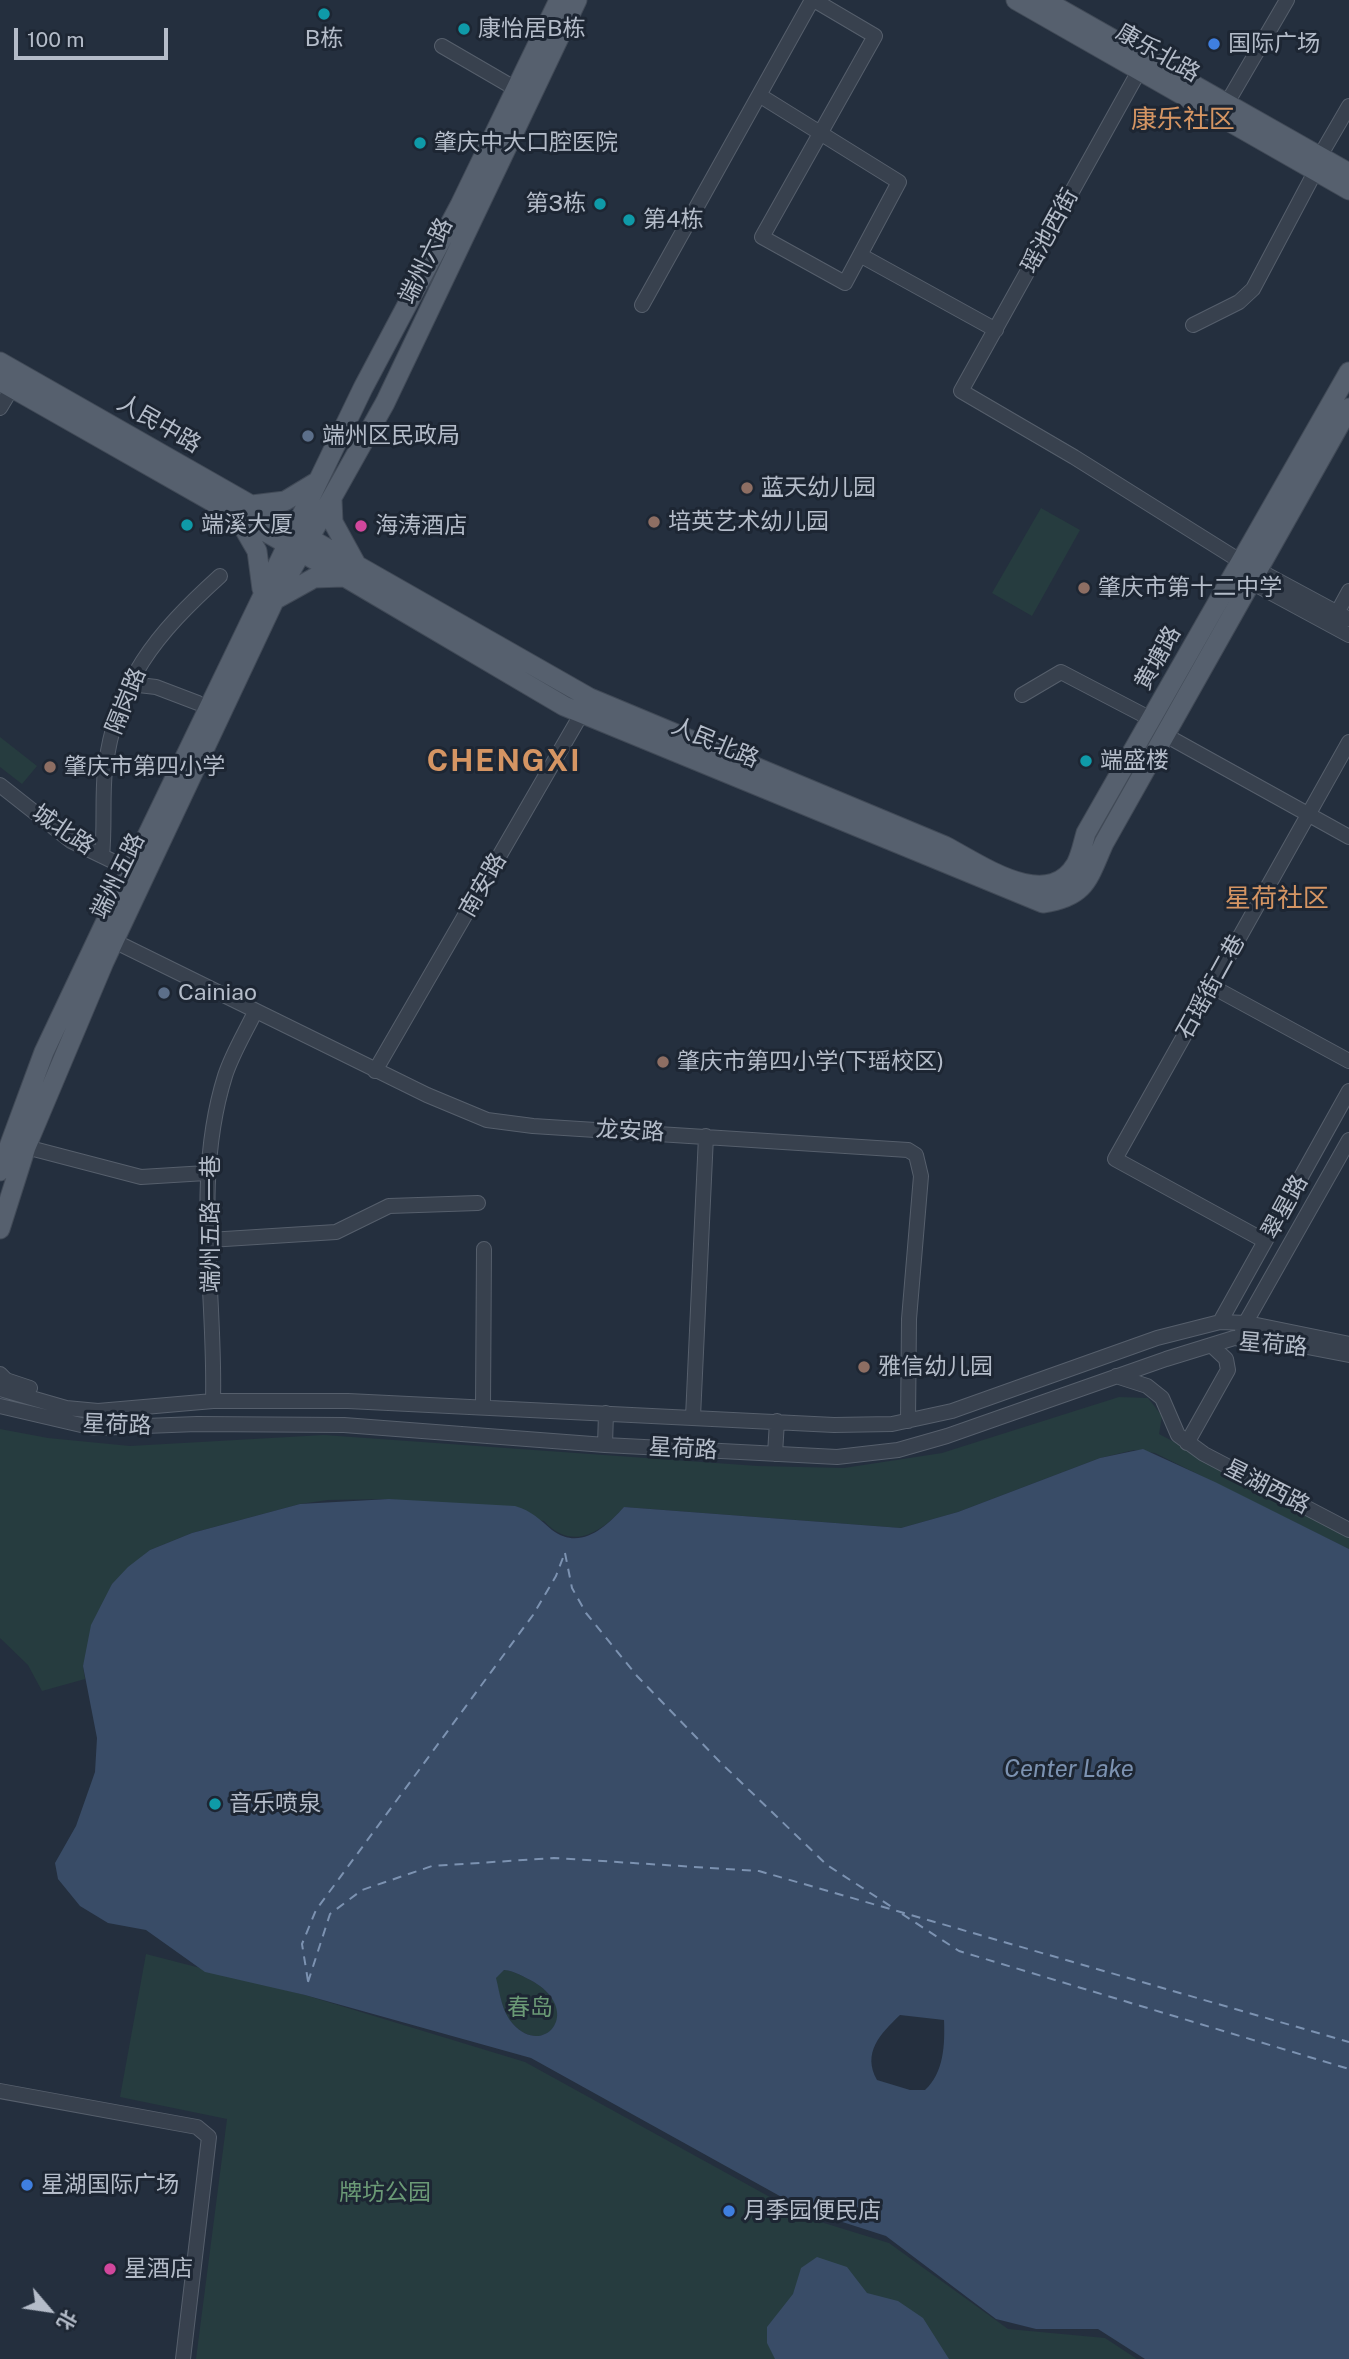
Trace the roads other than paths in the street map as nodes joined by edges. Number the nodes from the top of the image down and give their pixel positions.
1 (559, 0) edge
2 (578, 0) edge
3 (813, 0) edge
4 (1016, 0) edge
5 (1044, 0) edge
6 (1286, 0) edge
7 (442, 46) dead end
8 (1139, 71) junction
9 (516, 89) junction
10 (759, 95) junction
11 (1227, 103) junction
12 (1349, 106) edge
13 (819, 133) junction
14 (1317, 164) junction
15 (1349, 173) edge
16 (1349, 190) edge
17 (860, 255) junction
18 (642, 305) dead end
19 (1193, 325) dead end
20 (996, 330) junction
21 (0, 362) edge
22 (1349, 372) edge
23 (6, 384) edge
24 (0, 408) edge
25 (1349, 408) edge
26 (1343, 431) edge
27 (319, 480) junction
28 (332, 500) junction
29 (244, 511) junction
30 (298, 541) junction
31 (345, 568) junction
32 (1250, 571) junction
33 (220, 576) dead end
34 (1349, 591) edge
35 (269, 596) junction
36 (1343, 616) edge
37 (1349, 635) edge
38 (130, 684) junction
39 (1022, 695) dead end
40 (198, 703) dead end
41 (586, 706) junction
42 (1151, 719) junction
43 (1167, 736) junction
44 (1349, 742) edge
45 (0, 785) edge
46 (1308, 814) junction
47 (1349, 838) edge
48 (1104, 844) joint
49 (102, 856) junction
50 (131, 870) junction
51 (1045, 887) joint
52 (101, 934) junction
53 (1211, 986) junction
54 (255, 1012) junction
55 (1349, 1061) edge
56 (375, 1071) junction
57 (1349, 1091) edge
58 (706, 1136) junction
59 (1349, 1140) edge
60 (26, 1147) junction
61 (0, 1171) edge
62 (206, 1173) junction
63 (478, 1203) dead end
64 (0, 1228) edge
65 (209, 1240) junction
66 (1265, 1241) junction
67 (484, 1249) dead end
68 (1238, 1291) junction
69 (1259, 1301) junction
70 (1220, 1322) junction
71 (1247, 1323) junction
72 (1157, 1338) junction
73 (1234, 1338) junction
74 (1349, 1343) edge
75 (1211, 1346) junction
76 (1349, 1355) edge
77 (1166, 1359) junction
78 (0, 1374) edge
79 (1116, 1376) junction
80 (0, 1389) edge
81 (213, 1401) junction
82 (0, 1406) edge
83 (483, 1407) junction
84 (98, 1411) junction
85 (606, 1413) junction
86 (693, 1417) junction
87 (777, 1420) junction
88 (908, 1422) junction
89 (1187, 1443) junction
90 (605, 1445) junction
91 (775, 1454) junction
92 (1349, 1530) edge
93 (0, 2091) edge
94 (183, 2359) edge

1 - 9 main road, 端州六路
2 - 28 main road, 端州六路
3 - 10 street
3 - 13 street
4 - 8 main road, 康乐北路
5 - 11 main road, 康乐北路
6 - 11 street
7 - 9 street
8 - 14 main road, 康乐北路
8 - 20 street, 瑶池西街
9 - 27 main road, 端州六路
10 - 13 street
10 - 18 street
11 - 14 main road, 康乐北路
12 - 14 street
13 - 17 street
13 - 17 street
14 - 15 main road, 康乐北路
14 - 16 main road, 康乐北路
14 - 19 street
17 - 20 street
20 - 32 street, 瑶池西街
21 - 29 main road, 人民中路
22 - 32 main road, 黄塘路
23 - 24 street
23 - 29 main road, 人民中路
25 - 26 main road, 黄塘路
26 - 32 main road, 黄塘路
27 - 29 main road
27 - 30 main road, 端州六路
28 - 30 main road, 端州六路
28 - 31 main road
29 - 30 main road, 人民中路
29 - 35 main road
30 - 31 main road, 人民北路
30 - 35 main road, 端州五路
31 - 35 main road
31 - 41 main road, 人民北路
32 - 36 street
32 - 37 street
32 - 42 main road, 黄塘路
32 - 43 main road, 黄塘路
33 - 38 street, 隔岗路
34 - 36 street
35 - 50 main road, 端州五路
35 - 52 main road, 端州五路
38 - 40 street
38 - 49 street, 隔岗路
39 - 42 street
41 - 48 main road, 人民北路
41 - 51 main road, 人民北路
41 - 56 street, 南安路
42 - 51 main road, 黄塘路
43 - 46 street
43 - 48 main road, 黄塘路
44 - 46 street, 石瑶街二巷
45 - 49 street, 城北路
46 - 47 street
46 - 53 street, 石瑶街二巷
49 - 50 street, 城北路
50 - 52 main road, 端州五路
52 - 54 street, 龙安路
52 - 60 main road, 端州五路
52 - 61 main road, 端州五路
53 - 55 street
53 - 66 street, 石瑶街二巷
54 - 56 street, 龙安路
54 - 62 street, 端州五路一巷
56 - 58 street, 龙安路
57 - 66 street, 翠星路
58 - 86 street
58 - 88 street, 龙安路
59 - 69 street, 翠星路
60 - 62 street
60 - 64 main road, 端州五路
62 - 65 street, 端州五路一巷
63 - 65 street
65 - 81 street, 端州五路一巷
66 - 68 street, 翠星路
67 - 83 street
68 - 69 street
68 - 70 street, 翠星路
69 - 71 street, 翠星路
70 - 71 street, 星荷路
70 - 72 street, 星荷路
71 - 73 street, 翠星路
71 - 74 street, 星荷路
72 - 77 street
72 - 88 street, 星荷路
73 - 75 street, 星荷路
73 - 76 street, 星荷路
75 - 77 street, 星荷路
75 - 89 street
77 - 79 street, 星荷路
78 - 84 street
79 - 89 street
79 - 91 street, 星荷路
80 - 84 street, 星荷路
81 - 83 street, 星荷路
81 - 84 street, 星荷路
82 - 90 street, 星荷路
83 - 85 street, 星荷路
85 - 86 street, 星荷路
85 - 90 street
86 - 87 street, 星荷路
87 - 88 street, 星荷路
87 - 91 street
89 - 92 street, 星湖西路
90 - 91 street, 星荷路
93 - 94 street

